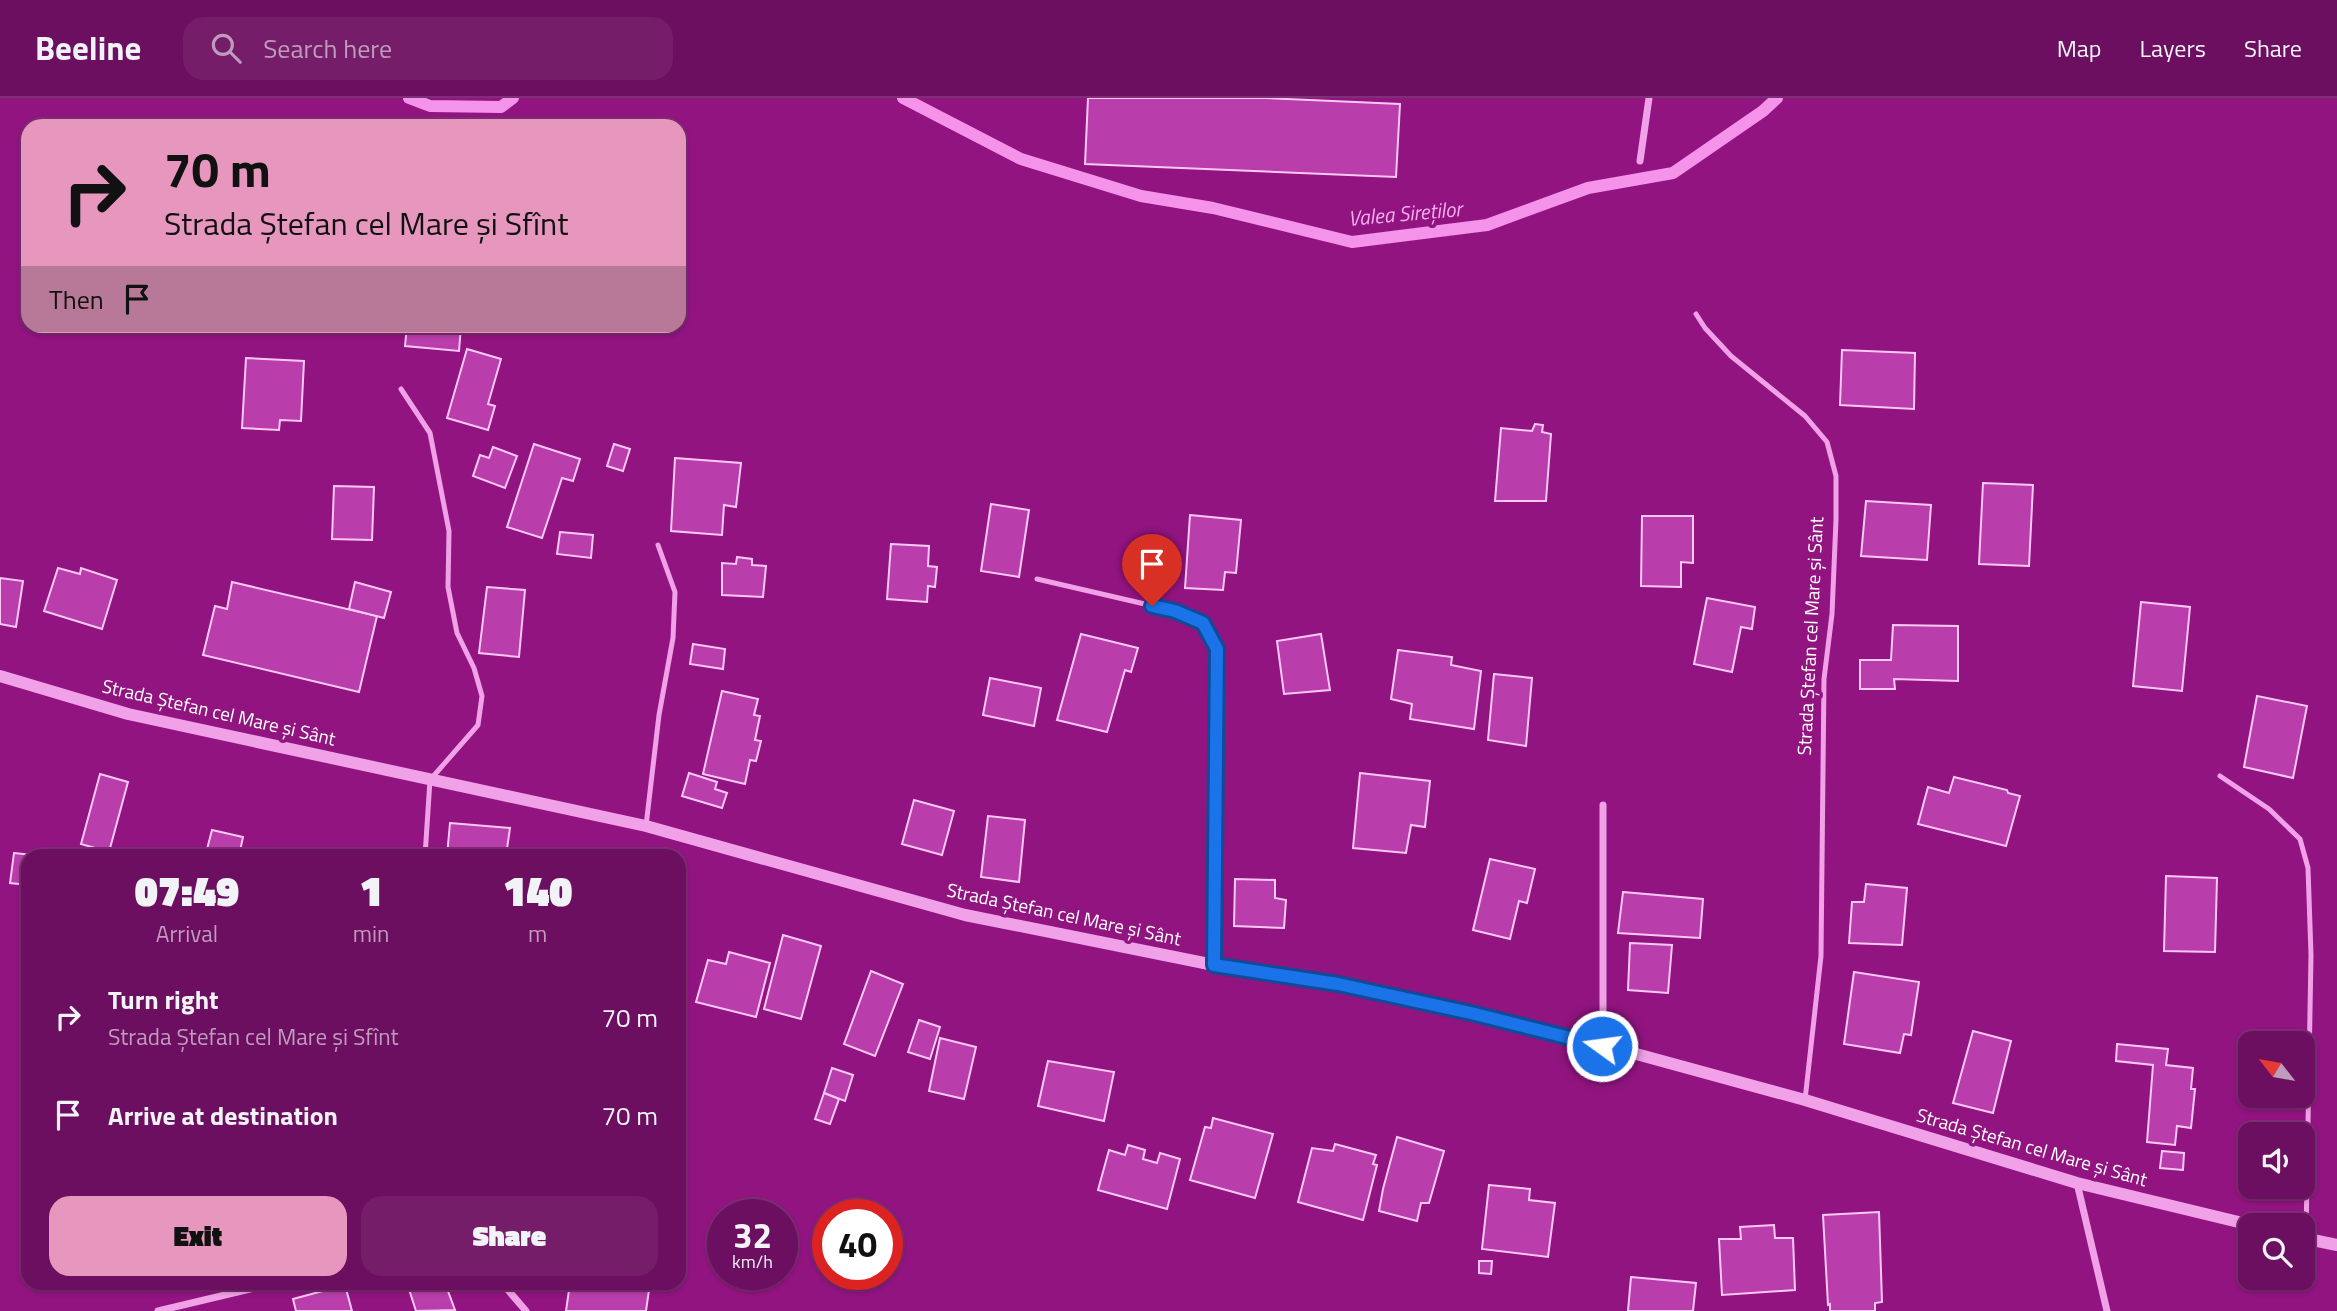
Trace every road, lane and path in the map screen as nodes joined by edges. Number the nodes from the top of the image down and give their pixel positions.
1 (1649, 98) edge
2 (1640, 161) dead end
3 (1696, 314) dead end
4 (401, 389) dead end
5 (658, 545) dead end
6 (1037, 579) dead end
7 (0, 676) edge
8 (2220, 776) dead end
9 (430, 780) junction
10 (1603, 805) dead end
11 (646, 826) junction
12 (425, 849) edge
13 (1214, 965) junction
14 (1602, 1046) junction
15 (1805, 1100) junction
16 (2077, 1183) junction
17 (2306, 1213) edge
18 (2238, 1222) edge
19 (2315, 1240) edge
20 (2337, 1245) edge
21 (246, 1290) edge
22 (508, 1290) edge
23 (158, 1311) edge
24 (526, 1311) edge
25 (2107, 1311) edge

1 - 2 street
3 - 15 lane, Strada Ștefan cel Mare și Sânt
4 - 9 lane
5 - 11 lane
6 - 13 lane
7 - 9 street, Strada Ștefan cel Mare și Sânt
8 - 17 lane
9 - 11 street, Strada Ștefan cel Mare și Sânt
9 - 12 lane
10 - 14 street
11 - 13 street, Strada Ștefan cel Mare și Sânt
13 - 14 street, Strada Ștefan cel Mare și Sânt
14 - 15 street, Strada Ștefan cel Mare și Sânt
15 - 16 street, Strada Ștefan cel Mare și Sânt
16 - 18 street, Strada Ștefan cel Mare și Sânt
16 - 25 street
19 - 20 street
21 - 23 street
22 - 24 street

